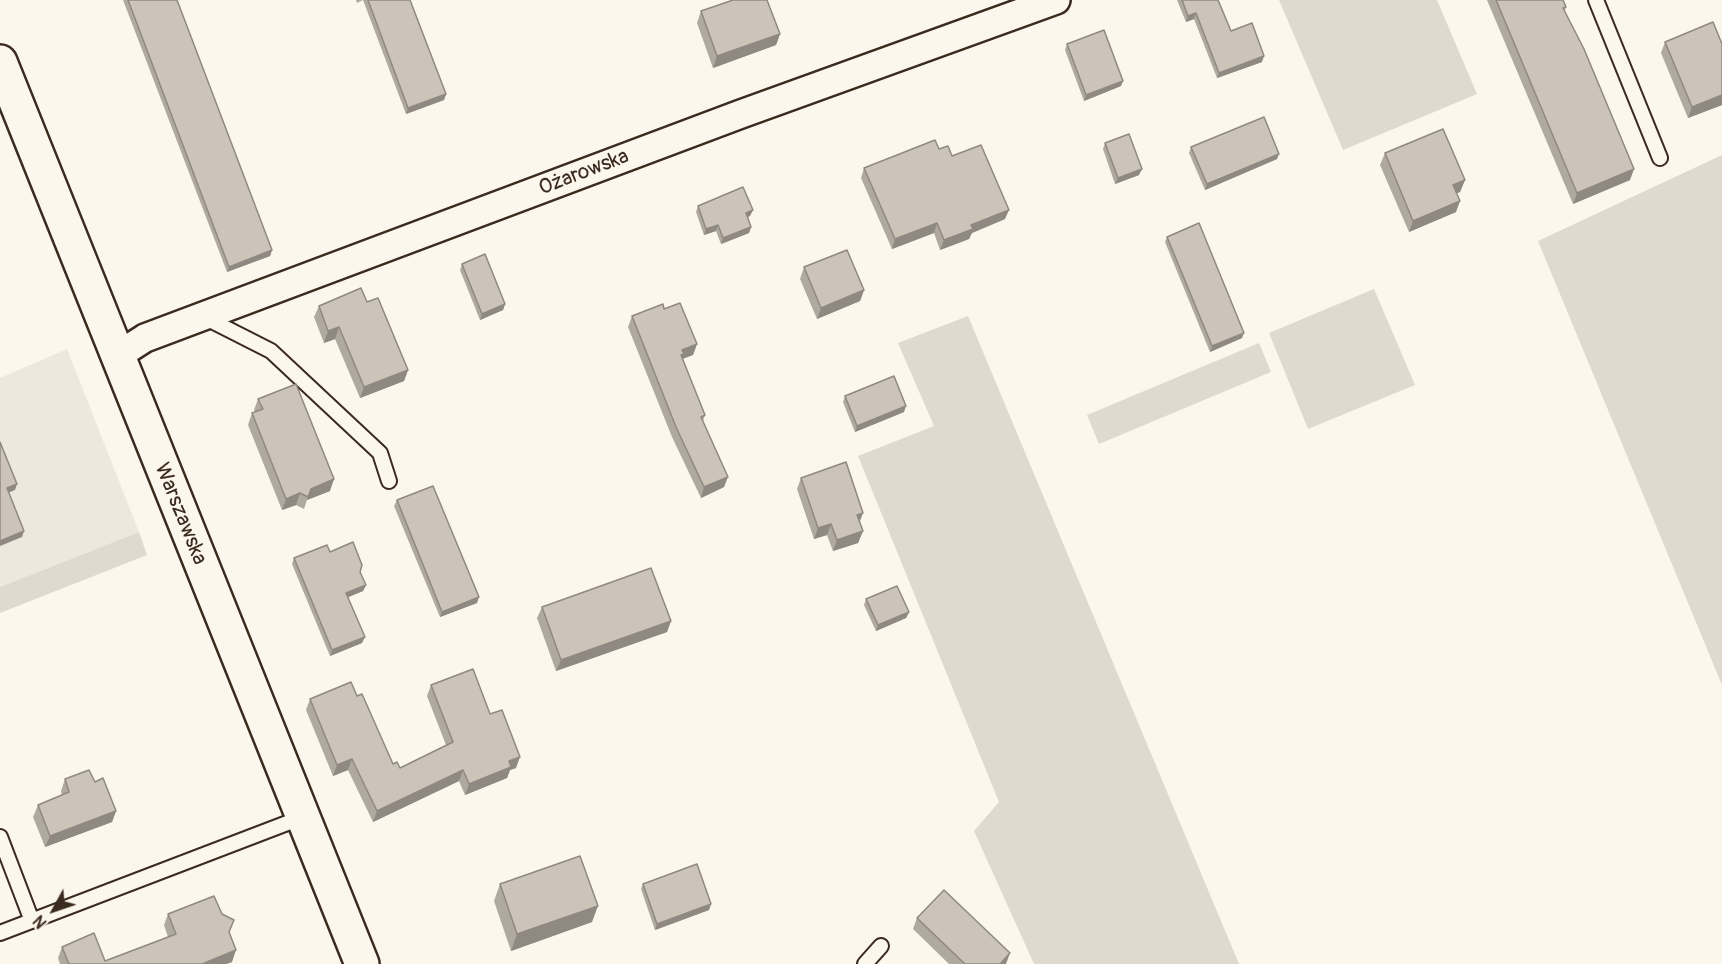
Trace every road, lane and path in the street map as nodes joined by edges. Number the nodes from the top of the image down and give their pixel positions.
1 (1056, 0) edge
2 (1596, 0) edge
3 (0, 62) edge
4 (1660, 158) dead end
5 (202, 316) junction
6 (117, 356) junction
7 (390, 481) dead end
8 (303, 817) junction
9 (0, 837) edge
10 (32, 921) junction
11 (0, 933) edge
12 (881, 946) dead end
13 (362, 964) edge
14 (865, 964) edge

1 - 5 street, Ożarowska
2 - 4 lane
3 - 6 main road, Warszawska
5 - 6 street, Ożarowska
5 - 7 lane
6 - 8 main road, Warszawska
8 - 10 lane
8 - 13 main road, Warszawska
9 - 10 lane
10 - 11 lane
12 - 14 lane

